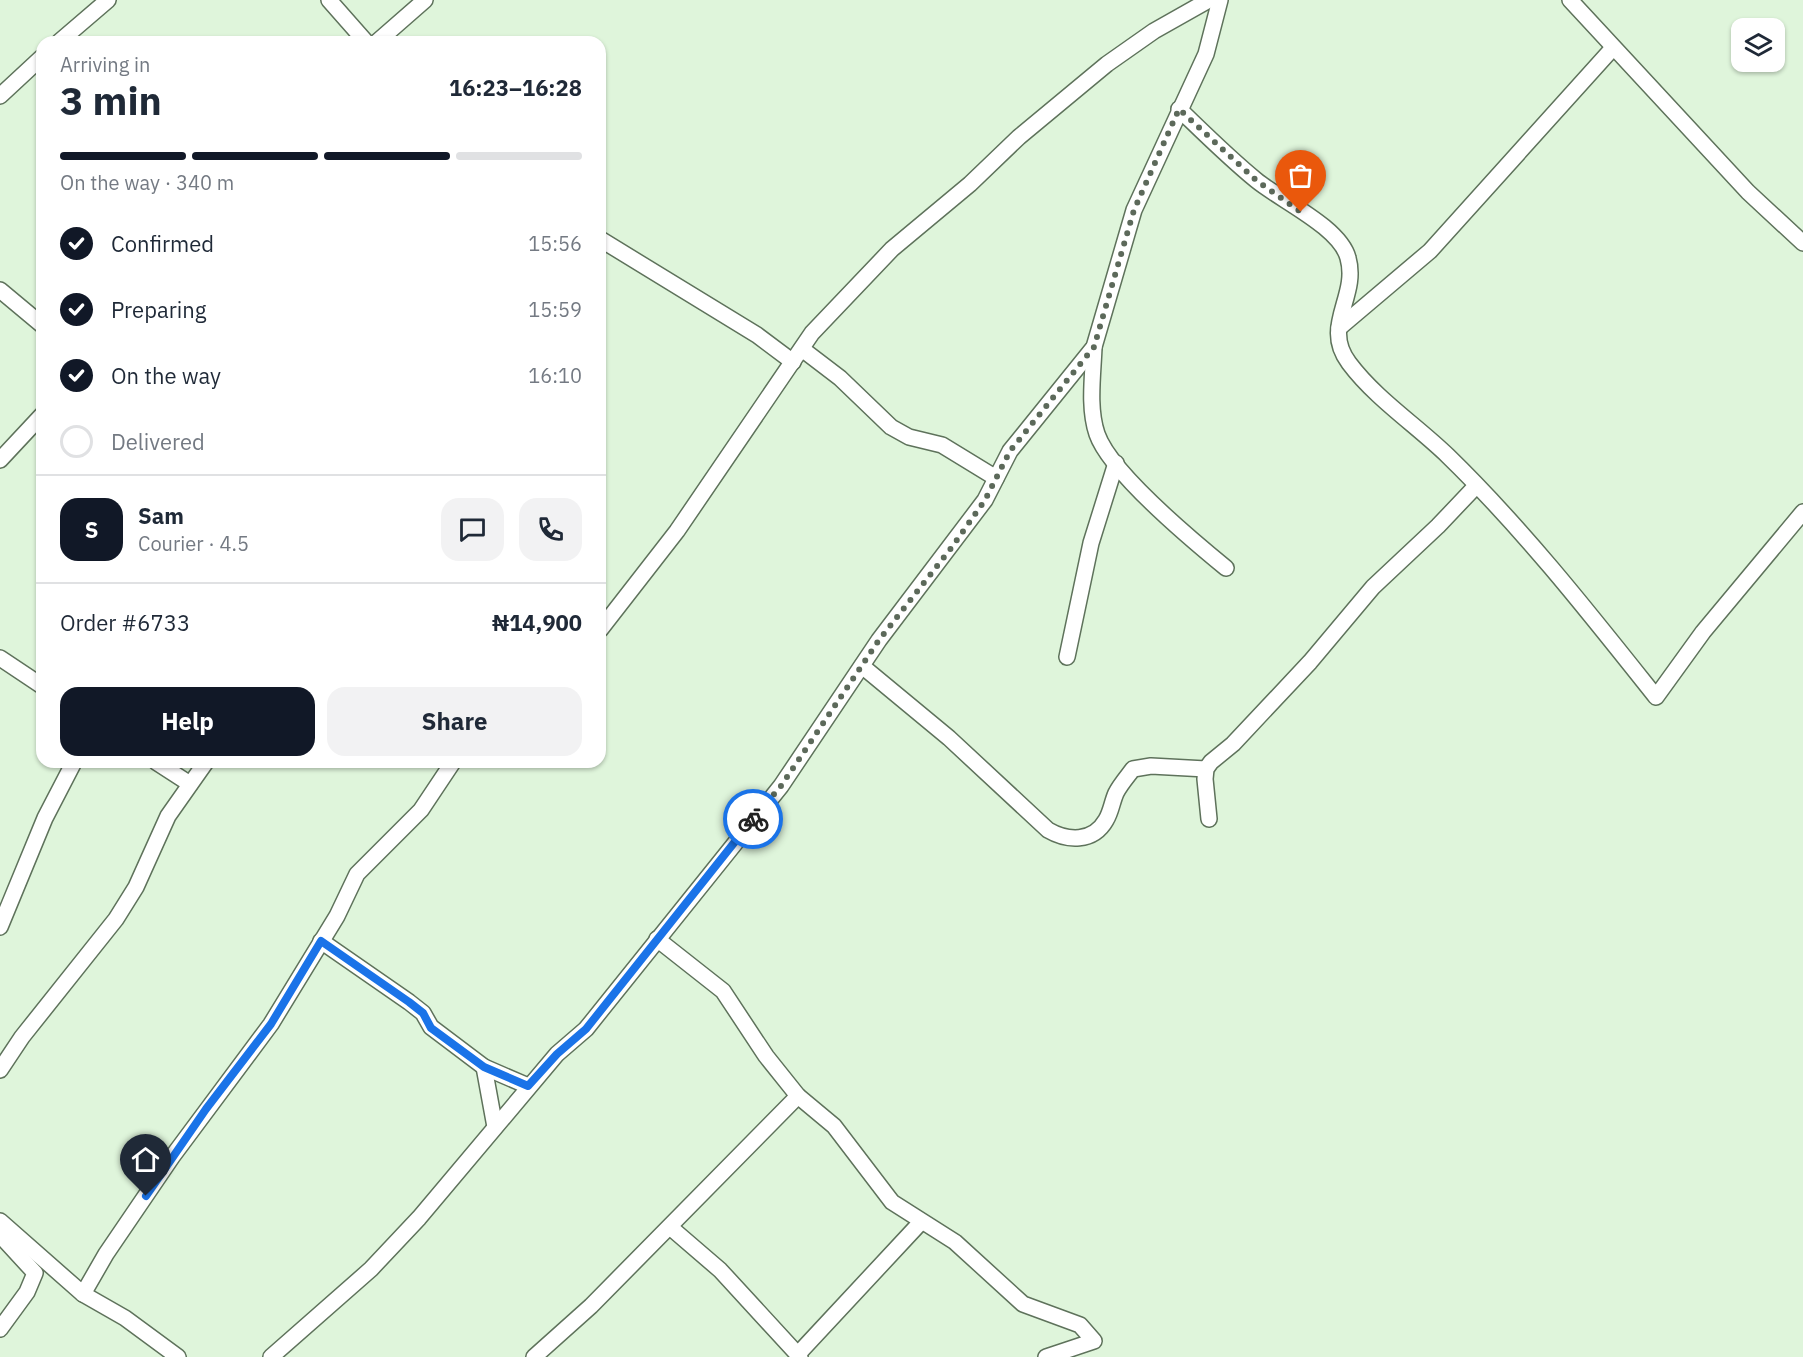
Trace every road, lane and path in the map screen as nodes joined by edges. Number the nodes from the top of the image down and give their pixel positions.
1 (108, 0) edge
2 (329, 0) edge
3 (425, 0) edge
4 (1210, 0) edge
5 (1570, 0) edge
6 (66, 36) edge
7 (371, 36) edge
8 (383, 36) edge
9 (1612, 49) junction
10 (36, 63) edge
11 (0, 96) edge
12 (1179, 109) junction
13 (1803, 243) edge
14 (606, 249) edge
15 (0, 290) edge
16 (36, 320) edge
17 (1338, 328) junction
18 (1094, 347) junction
19 (802, 349) junction
20 (793, 362) junction
21 (36, 421) edge
22 (0, 460) edge
23 (1116, 463) junction
24 (996, 478) junction
25 (1476, 486) junction
26 (1803, 512) edge
27 (1226, 568) dead end
28 (606, 622) edge
29 (1067, 657) dead end
30 (0, 658) edge
31 (862, 666) junction
32 (36, 682) edge
33 (71, 768) edge
34 (165, 768) edge
35 (202, 768) edge
36 (449, 768) edge
37 (1206, 769) junction
38 (190, 784) junction
39 (1209, 819) dead end
40 (2, 920) edge
41 (657, 939) junction
42 (321, 941) junction
43 (484, 1067) junction
44 (0, 1070) edge
45 (528, 1086) junction
46 (798, 1096) junction
47 (495, 1127) junction
48 (0, 1221) edge
49 (921, 1222) junction
50 (670, 1227) junction
51 (0, 1235) edge
52 (83, 1294) junction
53 (0, 1329) edge
54 (799, 1355) edge
55 (178, 1357) edge
56 (271, 1357) edge
57 (534, 1357) edge
58 (1046, 1357) edge

1 - 6 street
2 - 7 street
3 - 8 street
4 - 12 street
4 - 19 street
5 - 9 street
9 - 13 street
9 - 17 street
10 - 11 street
12 - 17 street
12 - 18 street
14 - 20 street
15 - 16 street
17 - 25 street
18 - 23 street
18 - 24 street
19 - 20 street
19 - 24 street
20 - 28 street
21 - 22 street
23 - 27 street
23 - 29 street
24 - 31 street
25 - 26 street
25 - 37 street
30 - 32 street
31 - 37 street
31 - 41 street
33 - 40 street
34 - 38 street
35 - 38 street
36 - 42 street
37 - 39 street
38 - 44 street
41 - 45 street
41 - 46 street
42 - 43 street
42 - 52 street
43 - 45 street
43 - 47 street
45 - 47 street
46 - 49 street
46 - 50 street
47 - 56 street
48 - 52 street
49 - 54 street
49 - 58 street
50 - 54 street
50 - 57 street
51 - 53 street
52 - 55 street

